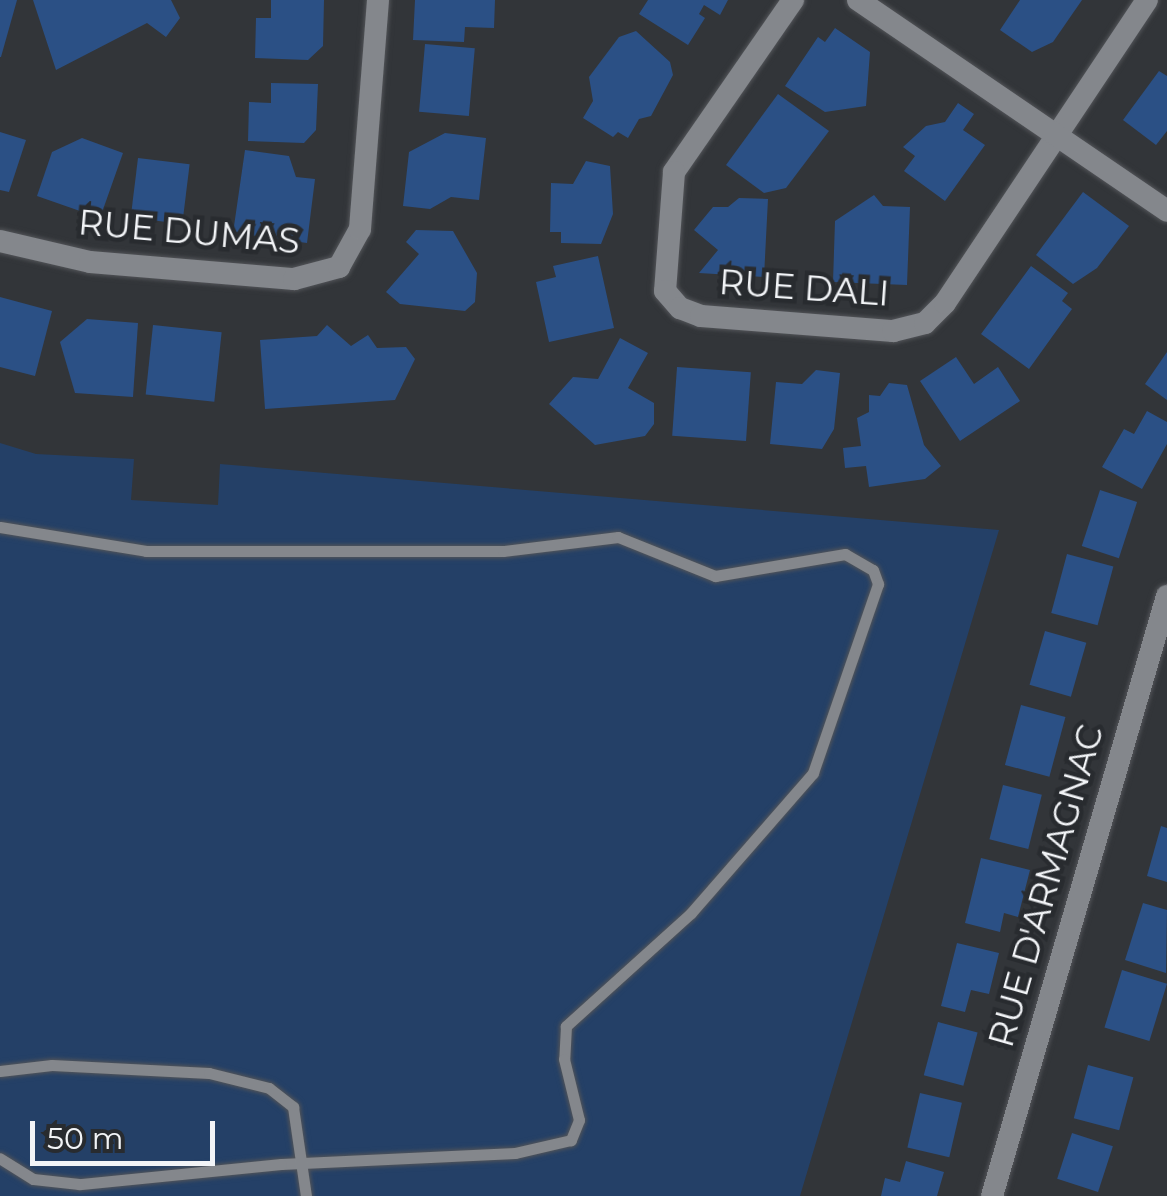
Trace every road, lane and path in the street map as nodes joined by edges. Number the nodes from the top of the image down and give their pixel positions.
1 (378, 0) edge
2 (793, 0) edge
3 (858, 0) edge
4 (1148, 0) edge
5 (1058, 136) junction
6 (1167, 211) edge
7 (0, 241) edge
8 (0, 526) edge
9 (1167, 596) edge
10 (0, 1070) edge
11 (0, 1158) edge
12 (300, 1163) junction
13 (306, 1196) edge
14 (992, 1196) edge

1 - 7 street, RUE DUMAS
2 - 5 street, RUE DALI
3 - 5 street
4 - 5 street, RUE DALI
5 - 6 street
8 - 12 lane
9 - 14 street, RUE D'ARMAGNAC
10 - 12 lane
11 - 12 lane
12 - 13 lane

